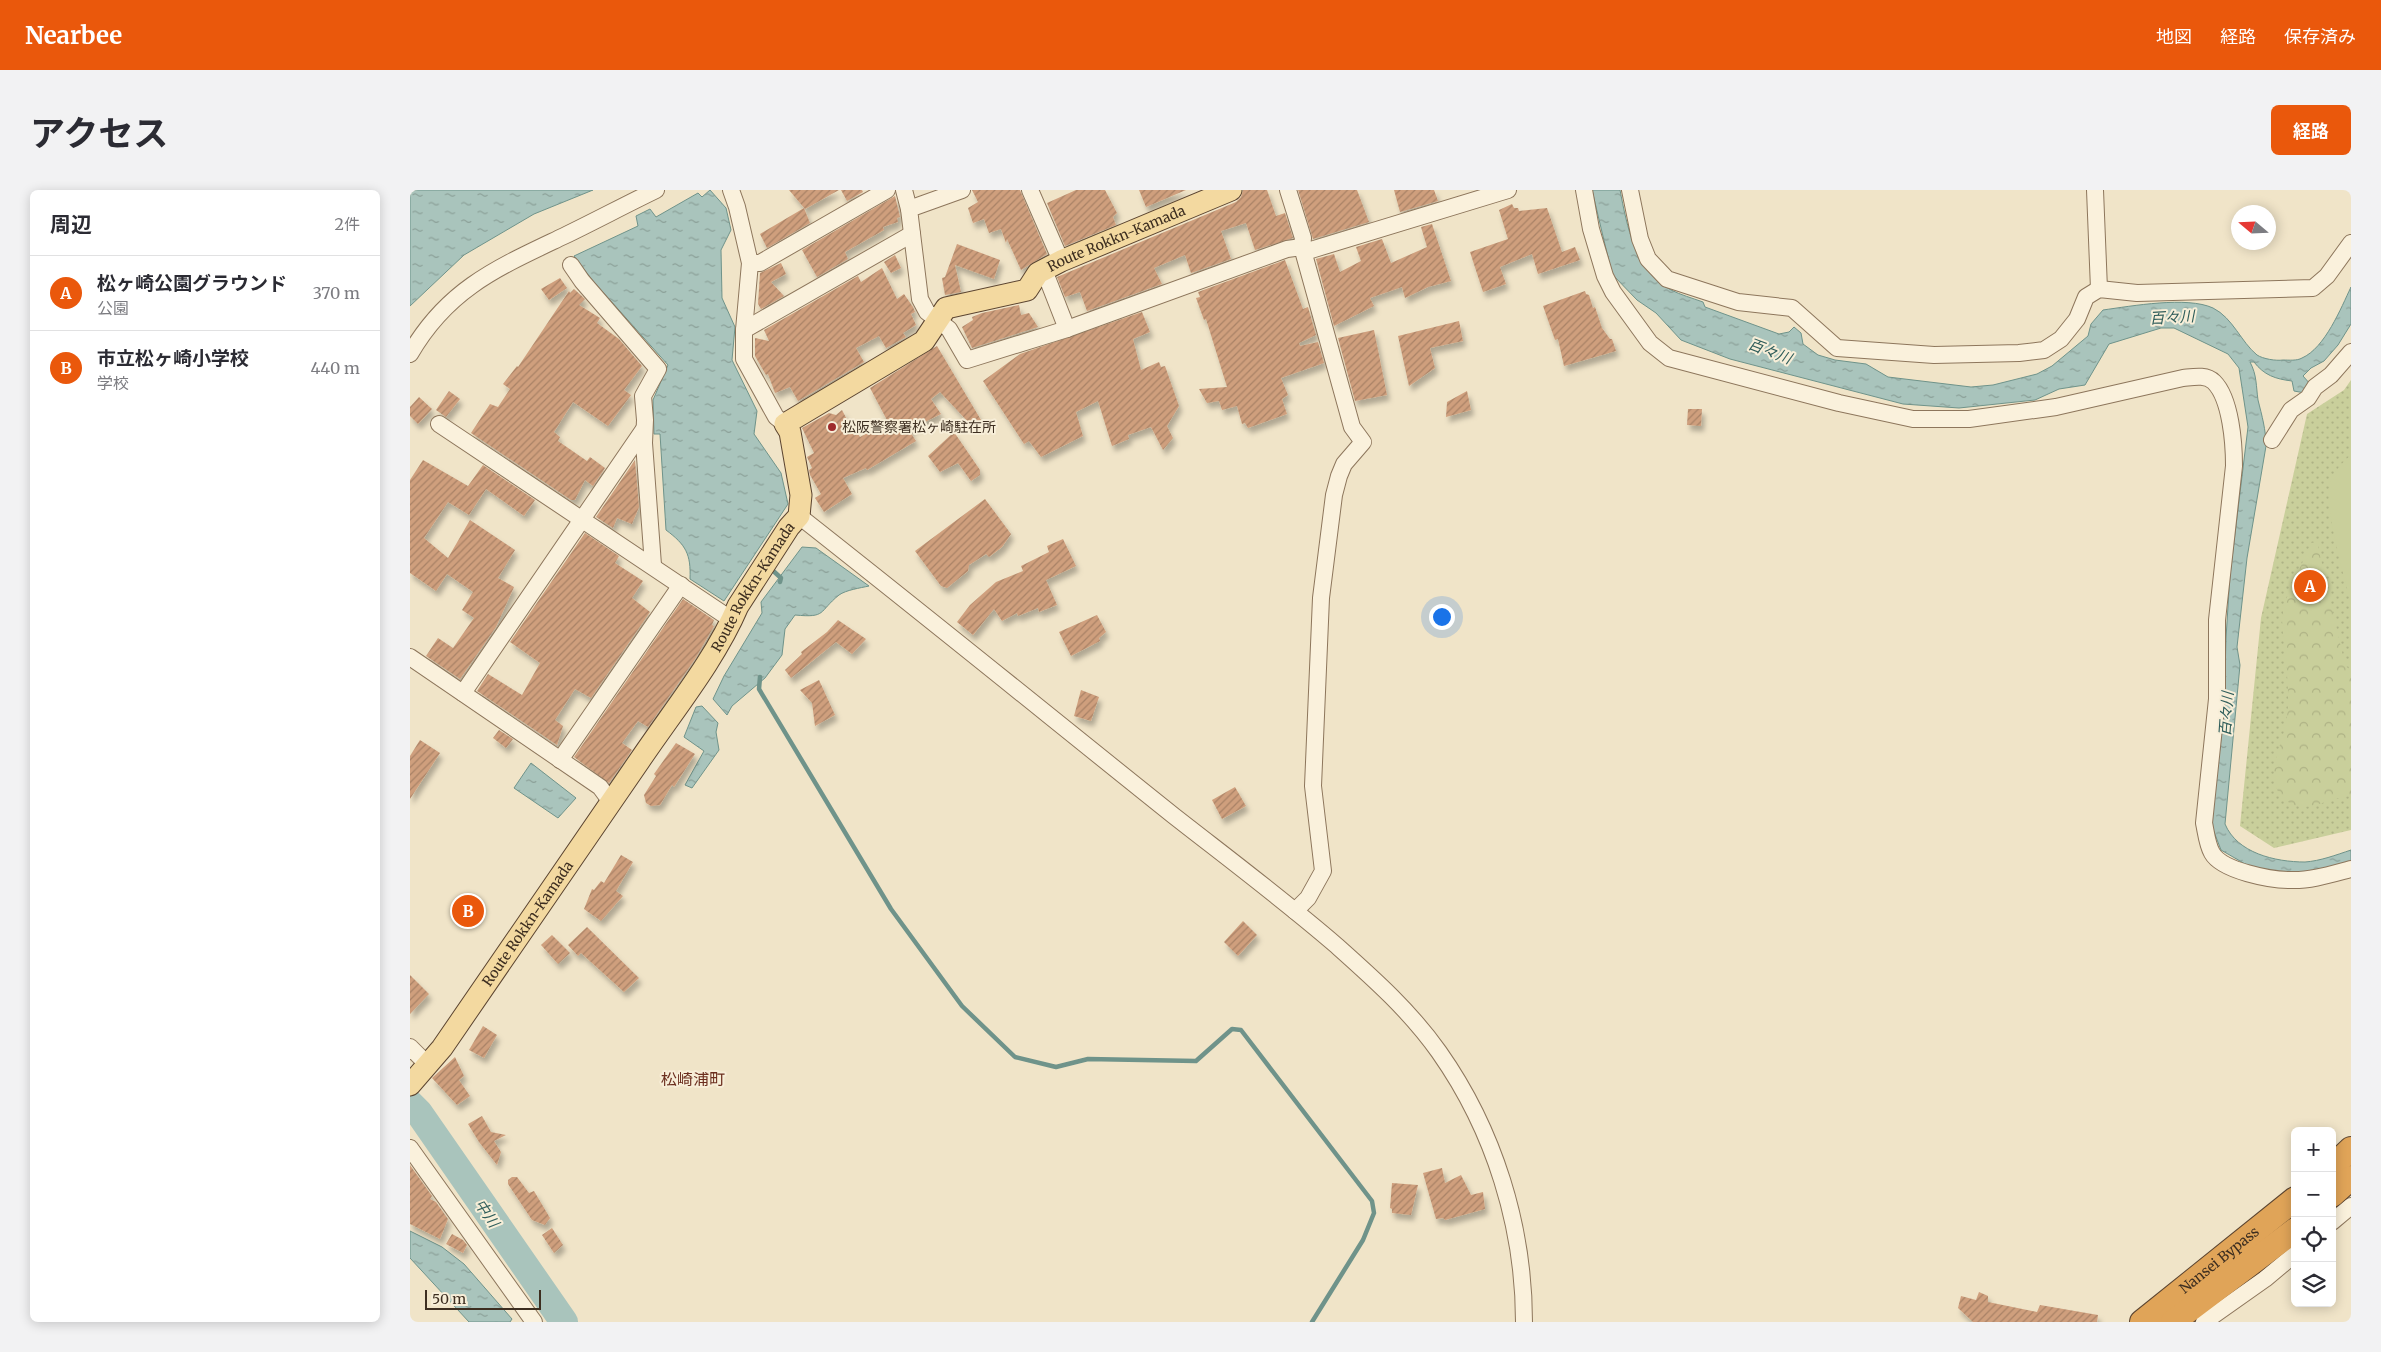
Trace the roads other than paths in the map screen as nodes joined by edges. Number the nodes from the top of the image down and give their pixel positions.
1 (731, 190) edge
2 (887, 190) edge
3 (904, 190) edge
4 (962, 190) edge
5 (1030, 190) edge
6 (1232, 190) edge
7 (1288, 190) edge
8 (1508, 190) edge
9 (1584, 190) edge
10 (1630, 190) edge
11 (2095, 190) edge
12 (653, 192) edge
13 (909, 209) junction
14 (912, 234) junction
15 (2351, 243) edge
16 (1302, 247) junction
17 (750, 263) junction
18 (571, 265) dead end
19 (1052, 265) junction
20 (2099, 289) junction
21 (936, 320) junction
22 (1067, 329) junction
23 (744, 330) junction
24 (2351, 352) edge
25 (410, 354) edge
26 (439, 424) dead end
27 (784, 424) junction
28 (645, 428) junction
29 (2272, 440) dead end
30 (583, 519) junction
31 (794, 522) junction
32 (653, 565) junction
33 (681, 585) junction
34 (735, 613) junction
35 (410, 657) edge
36 (463, 693) junction
37 (560, 760) junction
38 (611, 802) junction
39 (2351, 869) edge
40 (1295, 911) junction
41 (410, 1046) edge
42 (418, 1076) edge
43 (410, 1148) edge
44 (2351, 1149) edge
45 (2336, 1163) edge
46 (2351, 1178) edge
47 (2336, 1192) edge
48 (2291, 1202) edge
49 (2351, 1206) edge
50 (2336, 1219) edge
51 (2291, 1233) edge
52 (2291, 1257) edge
53 (531, 1321) edge
54 (1524, 1322) edge
55 (2142, 1322) edge
56 (2173, 1322) edge
57 (2204, 1322) edge

1 - 17 street
2 - 17 street
3 - 13 street
4 - 13 street
5 - 19 street
6 - 19 main road, Route Rokkn-Kamada
7 - 16 street
8 - 16 street
9 - 39 street
10 - 20 street
11 - 20 street
12 - 25 street
13 - 14 street
14 - 21 street
14 - 23 street
15 - 20 street
16 - 22 street
16 - 40 street
17 - 23 street
18 - 28 street
19 - 21 main road, Route Rokkn-Kamada
19 - 22 street
21 - 22 street
21 - 27 main road, Route Rokkn-Kamada
23 - 27 street
24 - 29 street
26 - 30 street
27 - 31 main road, Route Rokkn-Kamada
28 - 30 street
28 - 32 street
30 - 32 street
30 - 36 street
31 - 34 main road, Route Rokkn-Kamada
31 - 40 street
32 - 33 street
33 - 34 street
33 - 37 street
34 - 38 main road, Route Rokkn-Kamada
35 - 36 street
36 - 37 street
37 - 38 street
38 - 42 main road, Route Rokkn-Kamada
40 - 54 street
41 - 42 street
43 - 53 street
44 - 45 highway
46 - 47 highway
48 - 55 highway, Nansei Bypass
49 - 50 street
51 - 56 highway, Nansei Bypass
52 - 57 street

